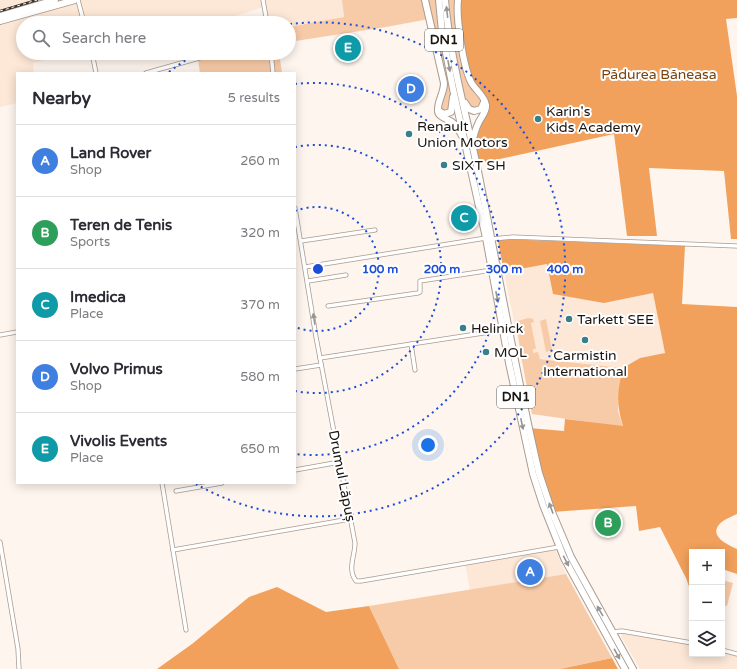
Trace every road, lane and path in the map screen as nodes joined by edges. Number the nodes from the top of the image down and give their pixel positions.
1 (55, 0) edge
2 (75, 0) edge
3 (78, 0) edge
4 (263, 0) edge
5 (425, 0) edge
6 (439, 0) edge
7 (445, 0) edge
8 (458, 0) edge
9 (0, 16) edge
10 (18, 16) edge
11 (82, 16) edge
12 (266, 16) edge
13 (16, 17) edge
14 (0, 21) edge
15 (93, 60) edge
16 (192, 60) edge
17 (272, 60) edge
18 (96, 72) edge
19 (150, 72) edge
20 (273, 72) edge
21 (455, 79) junction
22 (457, 89) junction
23 (484, 98) junction
24 (438, 109) junction
25 (469, 143) junction
26 (296, 214) edge
27 (375, 230) dead end
28 (489, 238) junction
29 (301, 241) junction
30 (737, 246) edge
31 (305, 267) junction
32 (492, 270) junction
33 (346, 275) dead end
34 (308, 281) junction
35 (328, 306) dead end
36 (503, 330) junction
37 (16, 332) edge
38 (0, 335) edge
39 (411, 344) junction
40 (320, 358) junction
41 (322, 364) junction
42 (296, 369) edge
43 (415, 370) dead end
44 (340, 462) junction
45 (296, 470) edge
46 (162, 484) edge
47 (216, 484) edge
48 (176, 491) dead end
49 (350, 519) junction
50 (0, 542) edge
51 (559, 547) junction
52 (173, 550) junction
53 (186, 630) dead end
54 (612, 632) junction
55 (689, 642) edge
56 (725, 651) edge
57 (737, 654) edge
58 (19, 669) edge
59 (625, 669) edge
60 (633, 669) edge

1 - 9 main road
2 - 10 main road
3 - 11 street
4 - 12 street
5 - 24 main road
6 -> 21 main road, DN1
21 -> 7 main road, DN1
8 - 23 main road
13 - 14 main road
15 - 18 street
16 - 19 street
17 - 20 street
21 - 22 main road, DN1
22 - 23 main road
22 - 24 main road
22 - 25 main road, DN1
23 - 25 main road
24 - 25 main road
25 - 28 main road, DN1
26 - 29 street, Drumul Lăpuș
27 - 29 street
28 - 30 street
28 - 31 street
28 - 32 main road, DN1
54 -> 28 main road, DN1
29 - 31 street, Drumul Lăpuș
31 - 34 street, Drumul Lăpuș
32 - 35 street
32 -> 36 main road, DN1
33 - 34 street
40 -> 34 street, Drumul Lăpuș
36 - 39 street
36 -> 51 main road, DN1
37 - 38 street
39 - 40 street
39 - 43 street
40 - 41 street, Drumul Lăpuș
41 - 42 street
41 - 44 street, Drumul Lăpuș
44 - 45 street
44 - 49 street, Drumul Lăpuș
46 - 52 street
47 - 48 street
49 - 51 street, Drumul Lăpuș
49 - 52 street
50 - 58 street
51 -> 59 main road, DN1
52 - 53 street
54 - 55 street
54 - 60 main road, DN1
56 - 57 street

